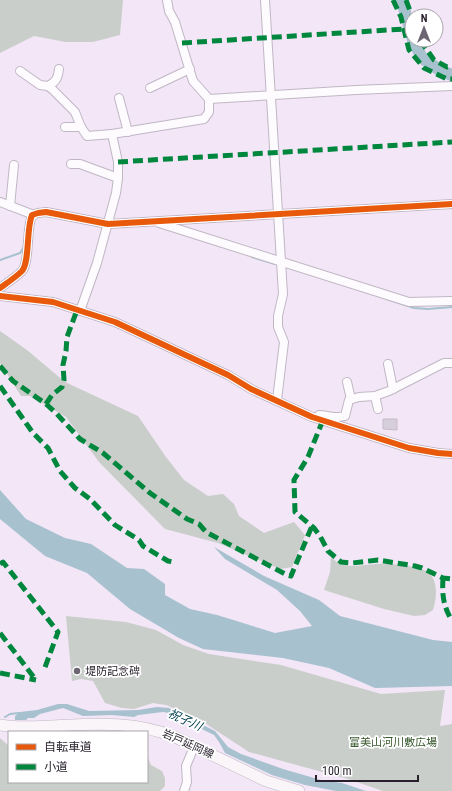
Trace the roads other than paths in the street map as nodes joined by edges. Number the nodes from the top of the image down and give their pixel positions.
1 (167, 0) edge
2 (265, 0) edge
3 (59, 69) dead end
4 (190, 69) junction
5 (20, 70) dead end
6 (48, 86) junction
7 (452, 86) edge
8 (150, 88) dead end
9 (270, 95) junction
10 (119, 98) dead end
11 (209, 99) junction
12 (65, 127) dead end
13 (81, 127) junction
14 (128, 132) junction
15 (112, 134) junction
16 (71, 164) dead end
17 (14, 165) dead end
18 (118, 178) junction
19 (0, 202) edge
20 (452, 204) edge
21 (10, 206) junction
22 (277, 214) junction
23 (34, 215) junction
24 (155, 222) junction
25 (108, 224) junction
26 (280, 262) junction
27 (0, 288) edge
28 (0, 296) edge
29 (452, 301) edge
30 (80, 311) junction
31 (452, 363) edge
32 (388, 364) dead end
33 (347, 382) dead end
34 (393, 389) junction
35 (375, 396) junction
36 (351, 399) junction
37 (277, 400) junction
38 (378, 409) dead end
39 (316, 418) junction
40 (452, 454) edge
41 (0, 726) edge
42 (194, 747) junction
43 (184, 791) edge
44 (295, 791) edge

1 - 4 street
2 - 9 street
3 - 6 street
4 - 8 street
4 - 11 street
5 - 6 street
6 - 13 street
7 - 9 street
9 - 11 street
9 - 22 street
10 - 14 street
11 - 14 street
12 - 13 street
13 - 15 street
14 - 15 street
15 - 18 street
16 - 18 street
17 - 21 street
18 - 25 street
19 - 21 street
20 - 22 street
21 - 23 street
22 - 24 street
22 - 26 street
23 - 25 street
23 - 27 street
24 - 25 street
24 - 26 street
25 - 30 street
26 - 29 street
26 - 37 street
28 - 30 street
30 - 37 street
31 - 34 street
32 - 34 street
33 - 36 street
34 - 35 street
35 - 36 street
35 - 38 street
36 - 39 street
37 - 39 street
39 - 40 street
41 - 42 main road, 岩戸延岡線
42 - 43 street
42 - 44 main road, 岩戸延岡線

